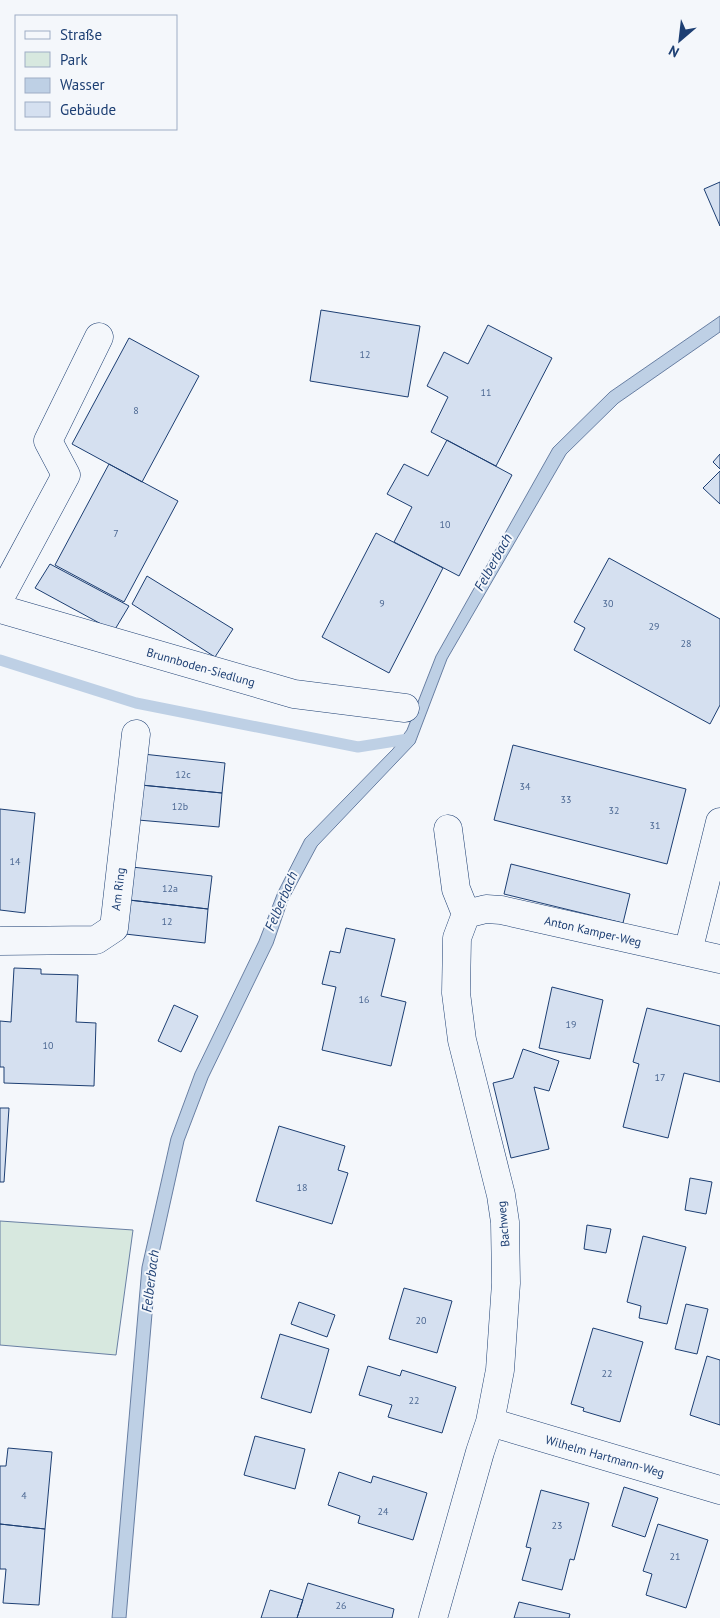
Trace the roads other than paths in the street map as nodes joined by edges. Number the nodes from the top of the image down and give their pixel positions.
1 (100, 337) dead end
2 (0, 598) edge
3 (0, 609) edge
4 (405, 708) dead end
5 (136, 734) dead end
6 (720, 822) edge
7 (448, 829) dead end
8 (466, 914) junction
9 (0, 941) edge
10 (688, 952) junction
11 (720, 959) edge
12 (490, 1422) junction
13 (720, 1490) edge
14 (433, 1618) edge

1 - 2 street
3 - 4 street, Brunnboden-Siedlung
5 - 9 street, Am Ring
6 - 10 street
7 - 8 street
8 - 10 street, Anton Kamper-Weg
8 - 12 street, Bachweg
10 - 11 street, Anton Kamper-Weg
12 - 13 street, Wilhelm Hartmann-Weg
12 - 14 street, Bachweg

